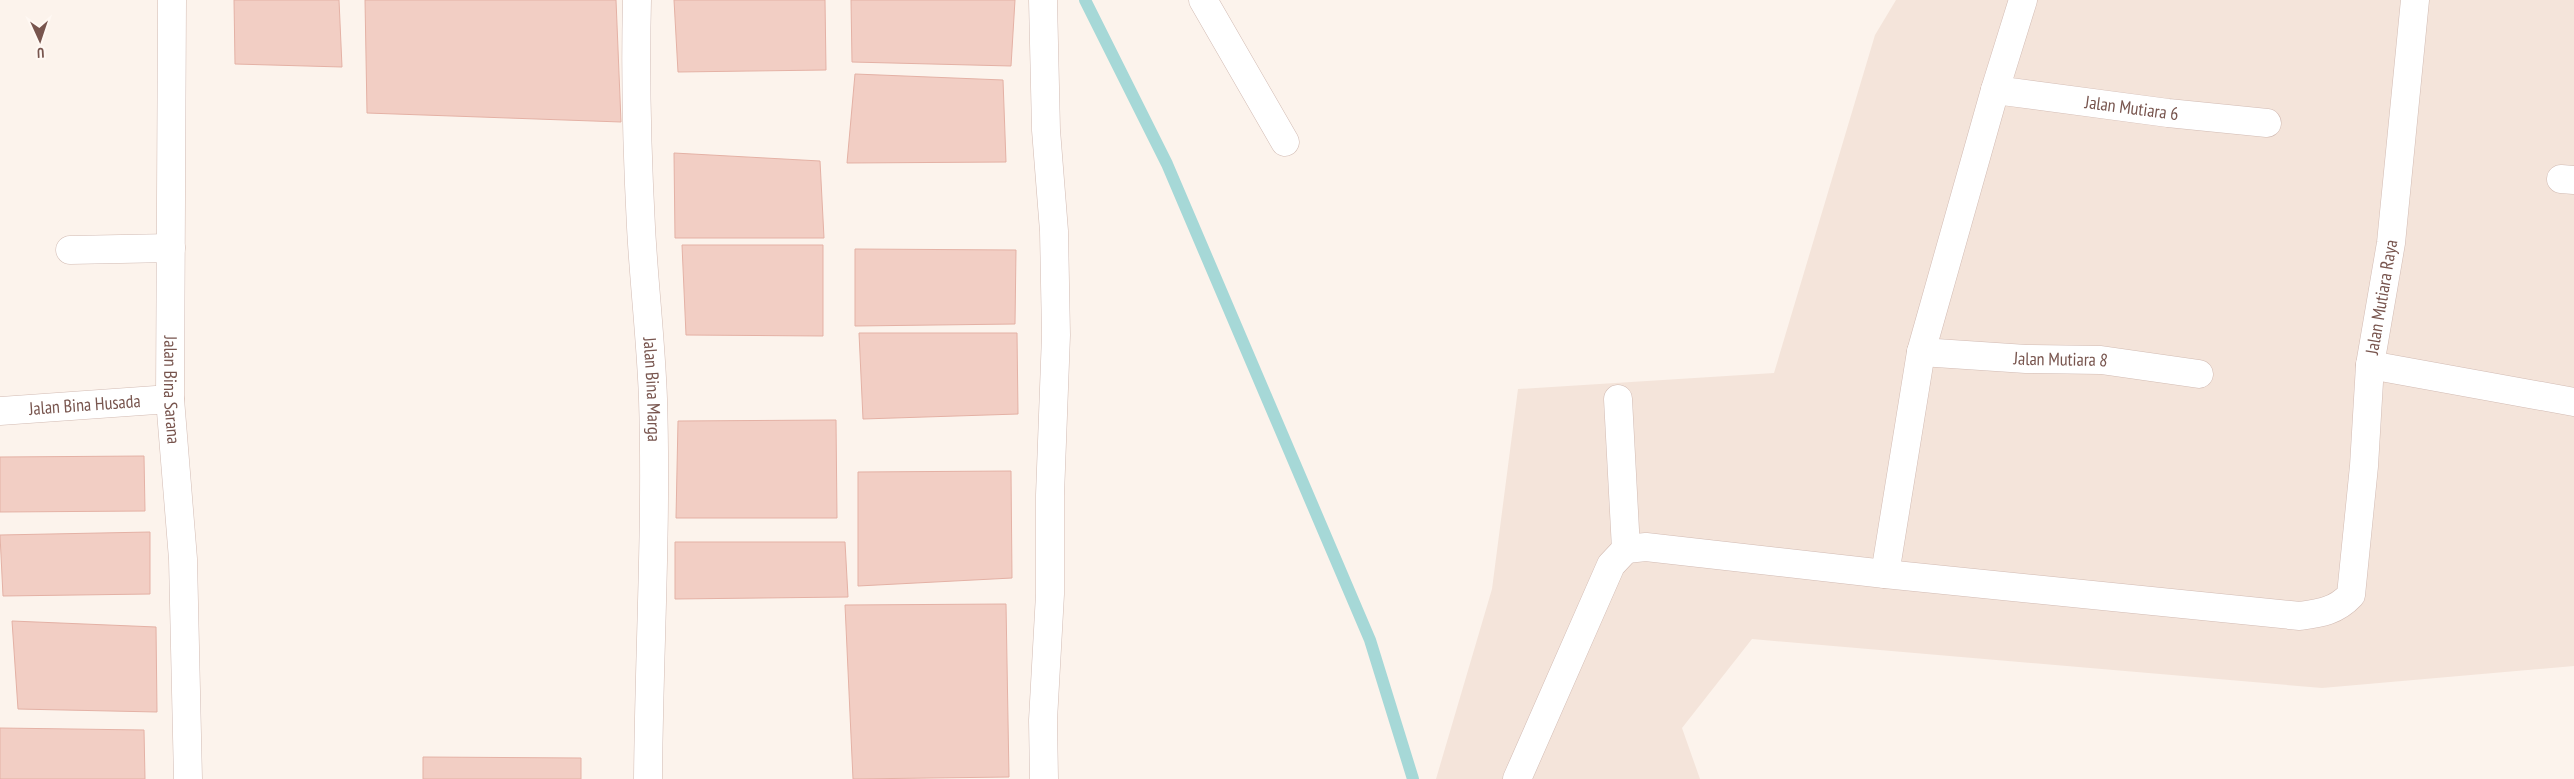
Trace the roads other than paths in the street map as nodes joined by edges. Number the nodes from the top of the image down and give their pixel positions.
1 (172, 0) edge
2 (637, 0) edge
3 (1042, 0) edge
4 (1203, 0) edge
5 (2024, 0) edge
6 (2415, 0) edge
7 (1995, 90) junction
8 (2267, 123) dead end
9 (1285, 142) dead end
10 (171, 248) junction
11 (70, 250) dead end
12 (1921, 352) junction
13 (2370, 365) junction
14 (2199, 374) dead end
15 (170, 399) junction
16 (1618, 399) dead end
17 (2574, 402) edge
18 (0, 411) edge
19 (1626, 549) junction
20 (1885, 574) junction
21 (188, 779) edge
22 (648, 779) edge
23 (1044, 779) edge
24 (1517, 779) edge

1 - 10 street, Jalan Bina Sarana
2 - 22 street, Jalan Bina Marga
3 - 23 street
4 - 9 street
5 - 7 street
6 - 13 street, Jalan Mutiara Raya
7 - 8 street, Jalan Mutiara 6
7 - 12 street
10 - 11 street
10 - 15 street, Jalan Bina Sarana
12 - 14 street, Jalan Mutiara 8
12 - 20 street
13 - 17 street
13 - 20 street, Jalan Mutiara Raya
15 - 18 street, Jalan Bina Husada
15 - 21 street, Jalan Bina Sarana
16 - 19 street
19 - 20 street
19 - 24 street

